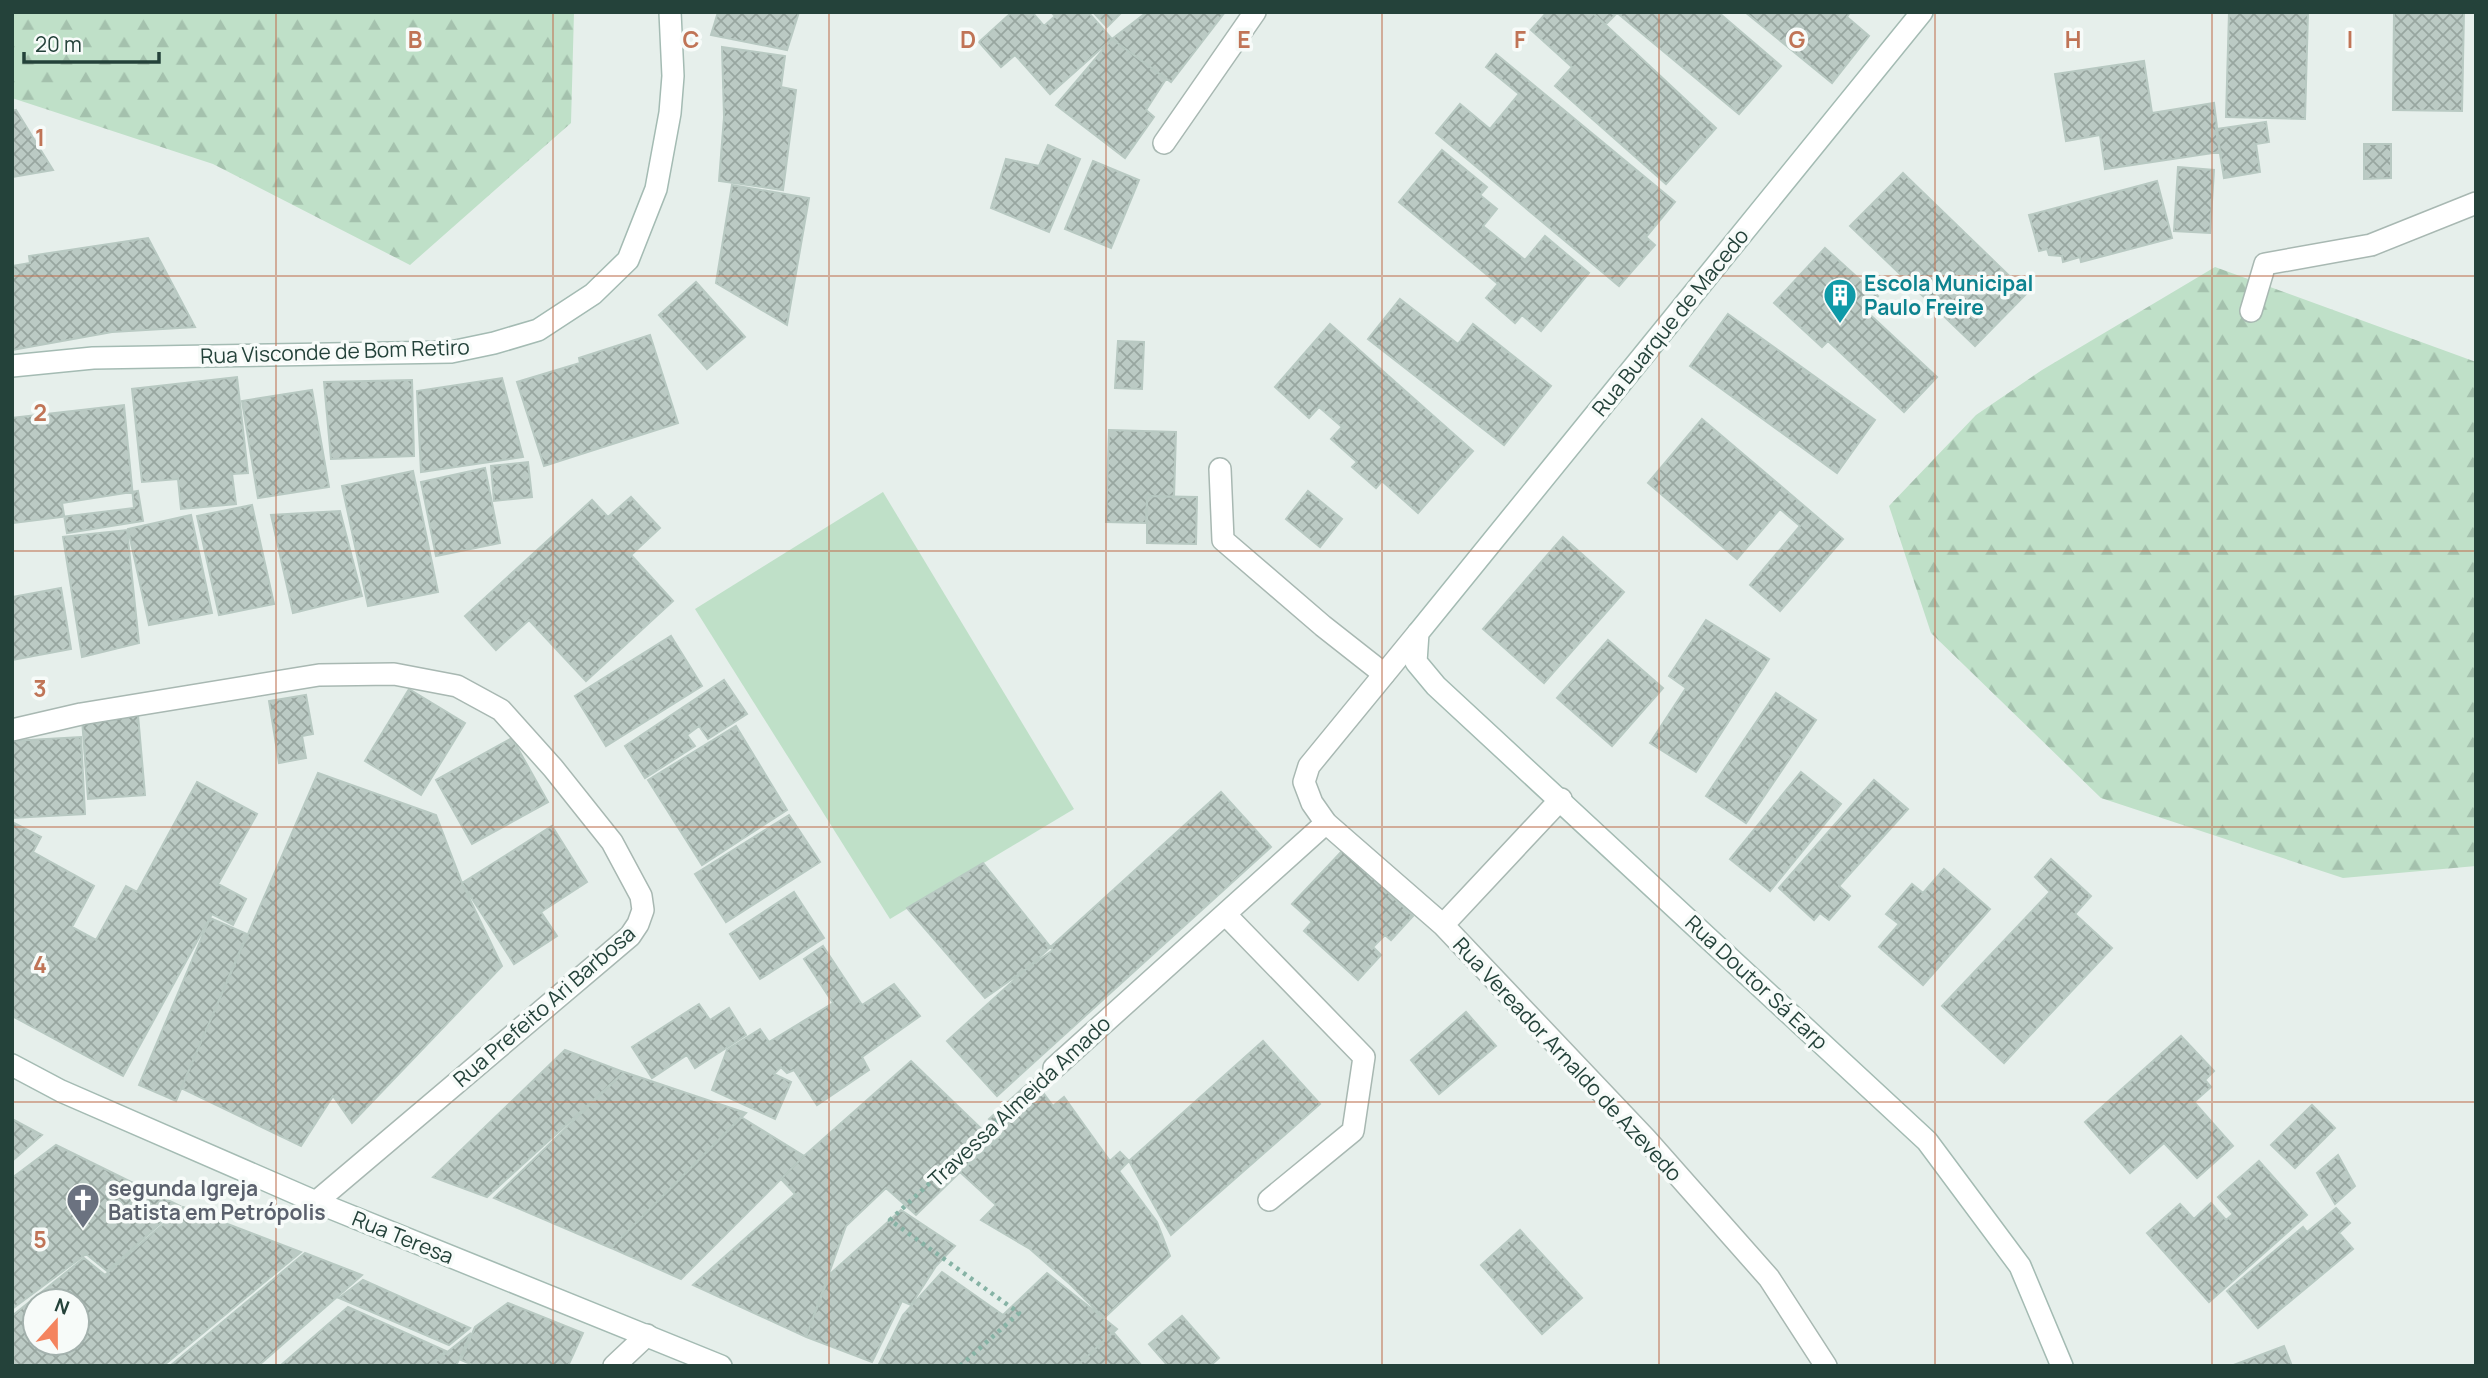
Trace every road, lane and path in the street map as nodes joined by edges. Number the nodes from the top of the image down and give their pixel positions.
1 (670, 12) edge
2 (1255, 12) edge
3 (1922, 12) edge
4 (1164, 143) dead end
5 (2476, 202) edge
6 (2251, 311) dead end
7 (12, 366) edge
8 (1220, 469) dead end
9 (1418, 632) junction
10 (1384, 674) junction
11 (12, 730) edge
12 (1309, 766) joint
13 (1560, 799) junction
14 (1326, 823) junction
15 (1226, 914) junction
16 (1443, 925) junction
17 (12, 1065) edge
18 (1054, 1068) joint
19 (1269, 1200) dead end
20 (316, 1202) junction
21 (647, 1335) junction
22 (614, 1366) edge
23 (720, 1366) edge
24 (961, 1366) edge
25 (1826, 1366) edge
26 (2062, 1366) edge

1 - 7 main road, Rua Visconde de Bom Retiro
2 - 4 main road
3 - 9 main road, Rua Buarque de Macedo
5 - 6 main road
8 - 10 main road
9 - 10 main road, Rua Buarque de Macedo
9 - 13 main road, Rua Doutor Sá Earp
10 - 12 main road, Rua Buarque de Macedo
11 - 20 main road, Rua Prefeito Ari Barbosa
12 - 14 main road, Rua Vereador Arnaldo de Azevedo
13 - 16 main road
13 - 26 main road, Rua Doutor Sá Earp
14 - 15 main road, Travessa Almeida Amado
14 - 16 main road, Rua Vereador Arnaldo de Azevedo
15 - 18 main road, Travessa Almeida Amado
15 - 19 main road
16 - 25 main road, Rua Vereador Arnaldo de Azevedo
17 - 20 main road, Rua Teresa
18 - 24 path, Travessa Almeida Amado
20 - 21 main road, Rua Teresa
21 - 22 main road
21 - 23 main road, Rua Teresa

